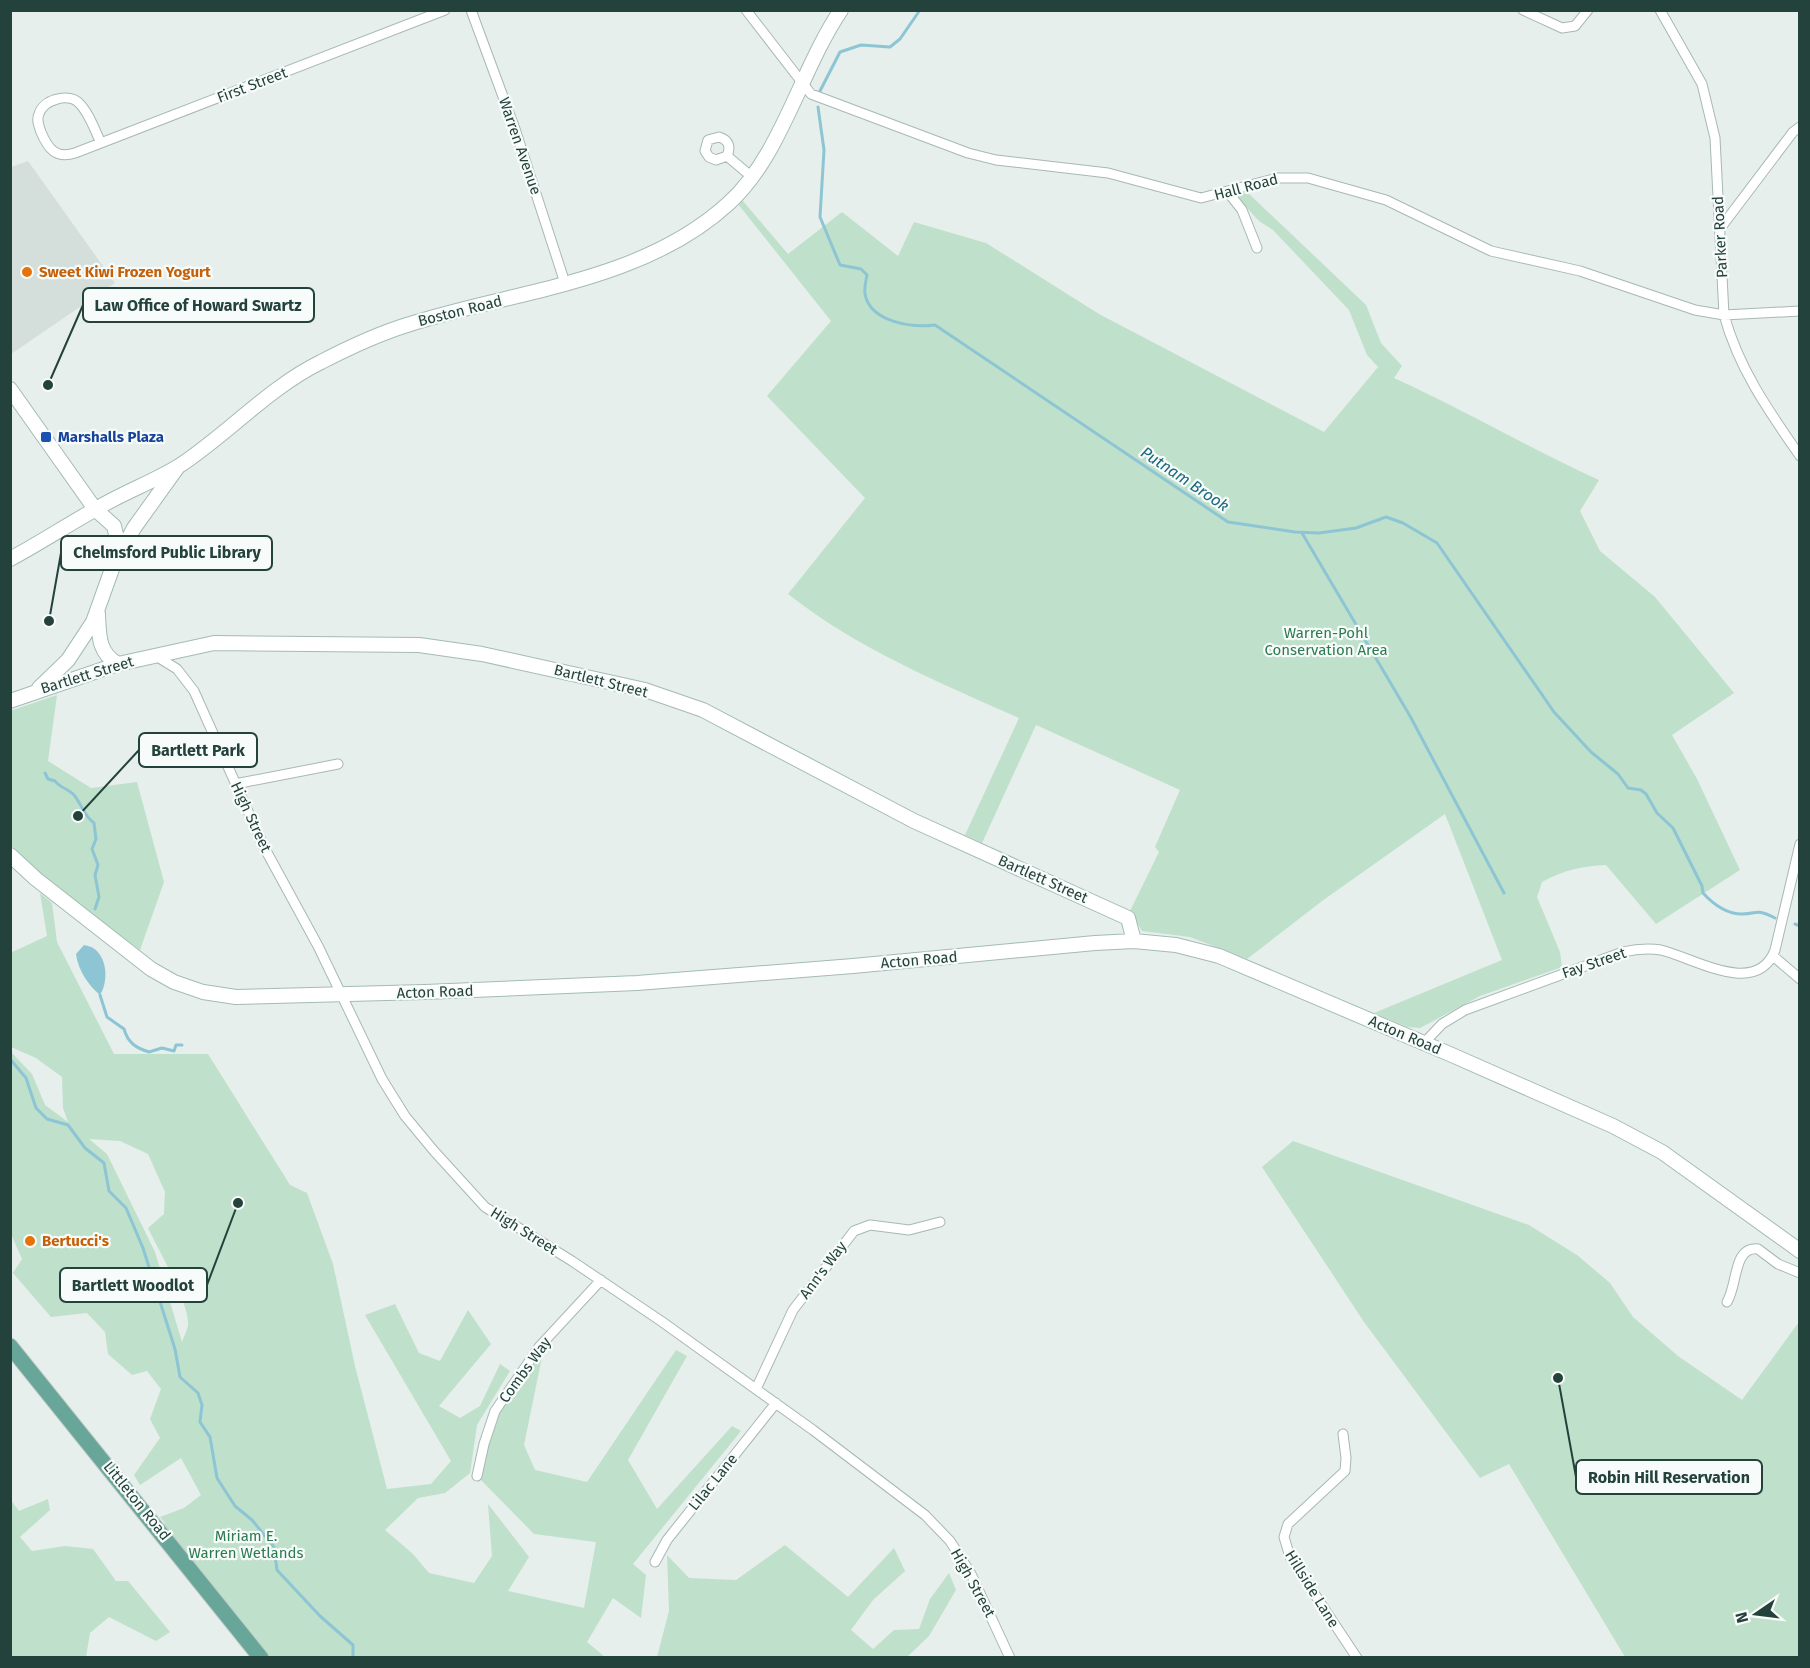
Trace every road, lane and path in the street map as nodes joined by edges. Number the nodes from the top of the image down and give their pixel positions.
1 (445, 10) edge
2 (471, 10) edge
3 (746, 10) edge
4 (840, 10) edge
5 (1523, 10) edge
6 (1587, 10) edge
7 (1660, 10) edge
8 (800, 83) junction
9 (1800, 127) edge
10 (101, 143) junction
11 (727, 156) dead end
12 (752, 177) junction
13 (1228, 192) junction
14 (1719, 230) junction
15 (1257, 248) dead end
16 (565, 284) junction
17 (1800, 311) edge
18 (1724, 315) junction
19 (10, 389) edge
20 (1800, 456) edge
21 (178, 466) junction
22 (95, 509) junction
23 (68, 526) junction
24 (114, 526) junction
25 (10, 558) edge
26 (112, 569) junction
27 (98, 610) junction
28 (156, 656) junction
29 (118, 664) junction
30 (35, 692) junction
31 (10, 702) edge
32 (338, 764) dead end
33 (235, 784) junction
34 (1800, 844) edge
35 (10, 855) edge
36 (1134, 940) junction
37 (1773, 956) junction
38 (1800, 979) edge
39 (340, 995) junction
40 (1425, 1043) junction
41 (940, 1222) dead end
42 (1800, 1251) edge
43 (1800, 1273) edge
44 (601, 1280) junction
45 (1727, 1302) dead end
46 (10, 1346) edge
47 (756, 1389) junction
48 (776, 1403) junction
49 (1343, 1434) dead end
50 (477, 1476) dead end
51 (655, 1562) dead end
52 (261, 1658) edge
53 (1010, 1658) edge
54 (1357, 1658) edge

1 - 10 street, First Street
2 - 16 street, Warren Avenue
3 - 8 street, Hall Road
4 - 8 main road, Boston Road
5 - 6 street
7 - 14 street, Parker Road
8 - 12 main road, Boston Road
8 - 13 street, Hall Road
9 - 14 street
10 - 10 street, First Street
11 - 12 street
12 - 16 main road, Boston Road
13 - 15 street
13 - 18 street, Hall Road
14 - 18 street, Parker Road
16 - 21 main road, Boston Road
17 - 18 street, Hall Road
18 - 20 street, Parker Road
19 - 22 main road
21 - 22 main road, Boston Road
21 - 26 main road
22 - 23 main road, Boston Road
22 - 24 main road
23 - 24 main road
23 - 25 main road, Boston Road
24 - 26 main road
26 - 27 main road
27 - 29 main road
27 - 30 main road
28 - 29 main road, Bartlett Street
28 - 33 street, High Street
28 - 36 main road, Bartlett Street
29 - 30 main road, Bartlett Street
30 - 31 main road, Bartlett Street
32 - 33 street
33 - 39 street, High Street
34 - 37 street
35 - 39 main road, Acton Road
36 - 39 main road, Acton Road
36 - 40 main road, Acton Road
37 - 38 street
37 - 40 street, Fay Street
39 - 44 street, High Street
40 - 42 main road, Acton Road
41 - 47 street, Ann's Way
43 - 45 street
44 - 47 street, High Street
44 - 50 street, Combs Way
46 - 52 main road, Littleton Road
47 - 48 street, High Street
48 - 51 street, Lilac Lane
48 - 53 street, High Street
49 - 54 street, Hillside Lane

